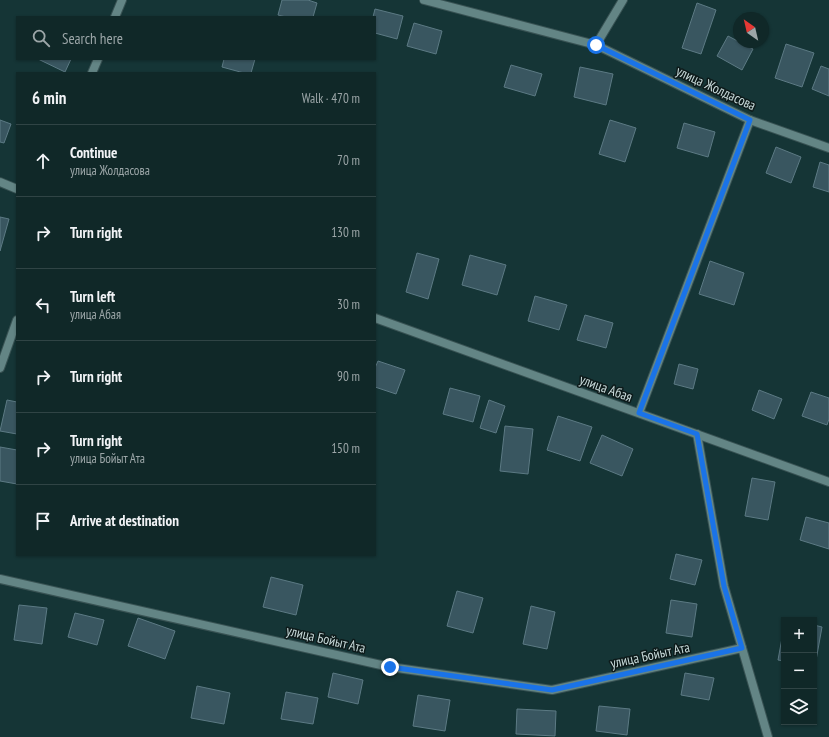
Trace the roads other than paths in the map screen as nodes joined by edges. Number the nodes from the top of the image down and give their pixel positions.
1 (122, 0) edge
2 (424, 0) edge
3 (623, 0) edge
4 (115, 16) edge
5 (596, 45) junction
6 (98, 60) edge
7 (92, 72) edge
8 (750, 120) junction
9 (829, 148) edge
10 (0, 182) edge
11 (16, 189) edge
12 (376, 318) edge
13 (16, 323) edge
14 (0, 368) edge
15 (639, 413) junction
16 (697, 434) junction
17 (829, 482) edge
18 (0, 579) edge
19 (742, 648) junction
20 (768, 737) edge

1 - 4 street
2 - 5 street, улица Жолдасова
3 - 5 street
5 - 8 street, улица Жолдасова
6 - 7 street
8 - 9 street, улица Жолдасова
8 - 15 street
10 - 11 street
12 - 15 street, улица Абая
13 - 14 street
15 - 16 street, улица Абая
16 - 17 street, улица Абая
16 - 19 street
18 - 19 street, улица Бойыт Ата
19 - 20 street

